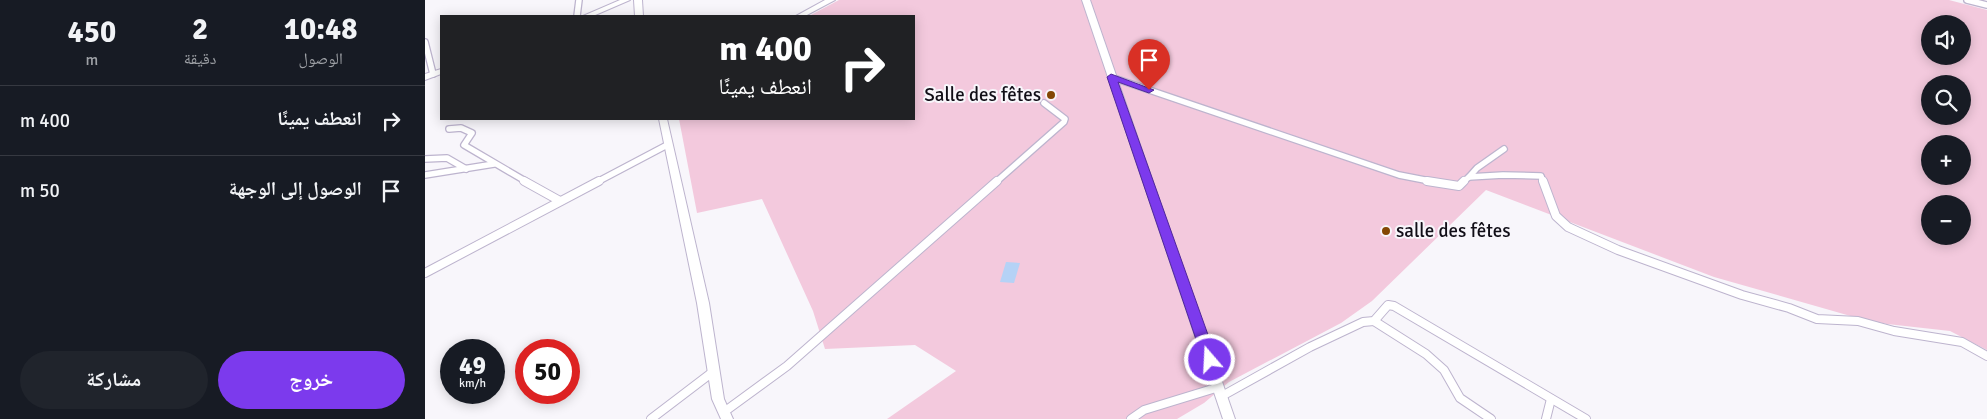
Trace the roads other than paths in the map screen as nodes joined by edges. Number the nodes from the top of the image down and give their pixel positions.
1 (579, 0) edge
2 (626, 0) edge
3 (638, 0) edge
4 (831, 0) edge
5 (1086, 0) edge
6 (1967, 0) edge
7 (1987, 5) edge
8 (577, 15) edge
9 (589, 15) edge
10 (639, 15) edge
11 (803, 15) edge
12 (425, 42) edge
13 (433, 74) edge
14 (1111, 77) junction
15 (1044, 103) dead end
16 (663, 120) edge
17 (449, 129) dead end
18 (669, 144) junction
19 (1504, 149) dead end
20 (425, 159) edge
21 (494, 164) junction
22 (466, 169) junction
23 (425, 175) edge
24 (1469, 177) junction
25 (560, 201) junction
26 (425, 273) edge
27 (1373, 321) junction
28 (1987, 356) edge
29 (714, 371) junction
30 (1220, 391) junction
31 (1551, 399) junction
32 (726, 415) edge
33 (651, 419) edge
34 (1131, 419) edge
35 (1229, 419) edge
36 (1491, 419) edge
37 (1546, 419) edge
38 (1586, 419) edge

1 - 8 street
2 - 9 main road
3 - 10 main road
4 - 11 main road
5 - 14 main road
6 - 7 street
12 - 13 street
14 - 24 street
14 - 30 main road
15 - 32 street
16 - 18 main road
17 - 21 street
18 - 25 street
18 - 29 main road
19 - 24 street
20 - 22 street
21 - 22 street
21 - 25 street
22 - 23 street
24 - 28 street
25 - 26 street
27 - 30 street
27 - 31 street
27 - 36 street
29 - 32 main road
29 - 33 street
30 - 34 street
30 - 35 main road
31 - 37 street
31 - 38 street

